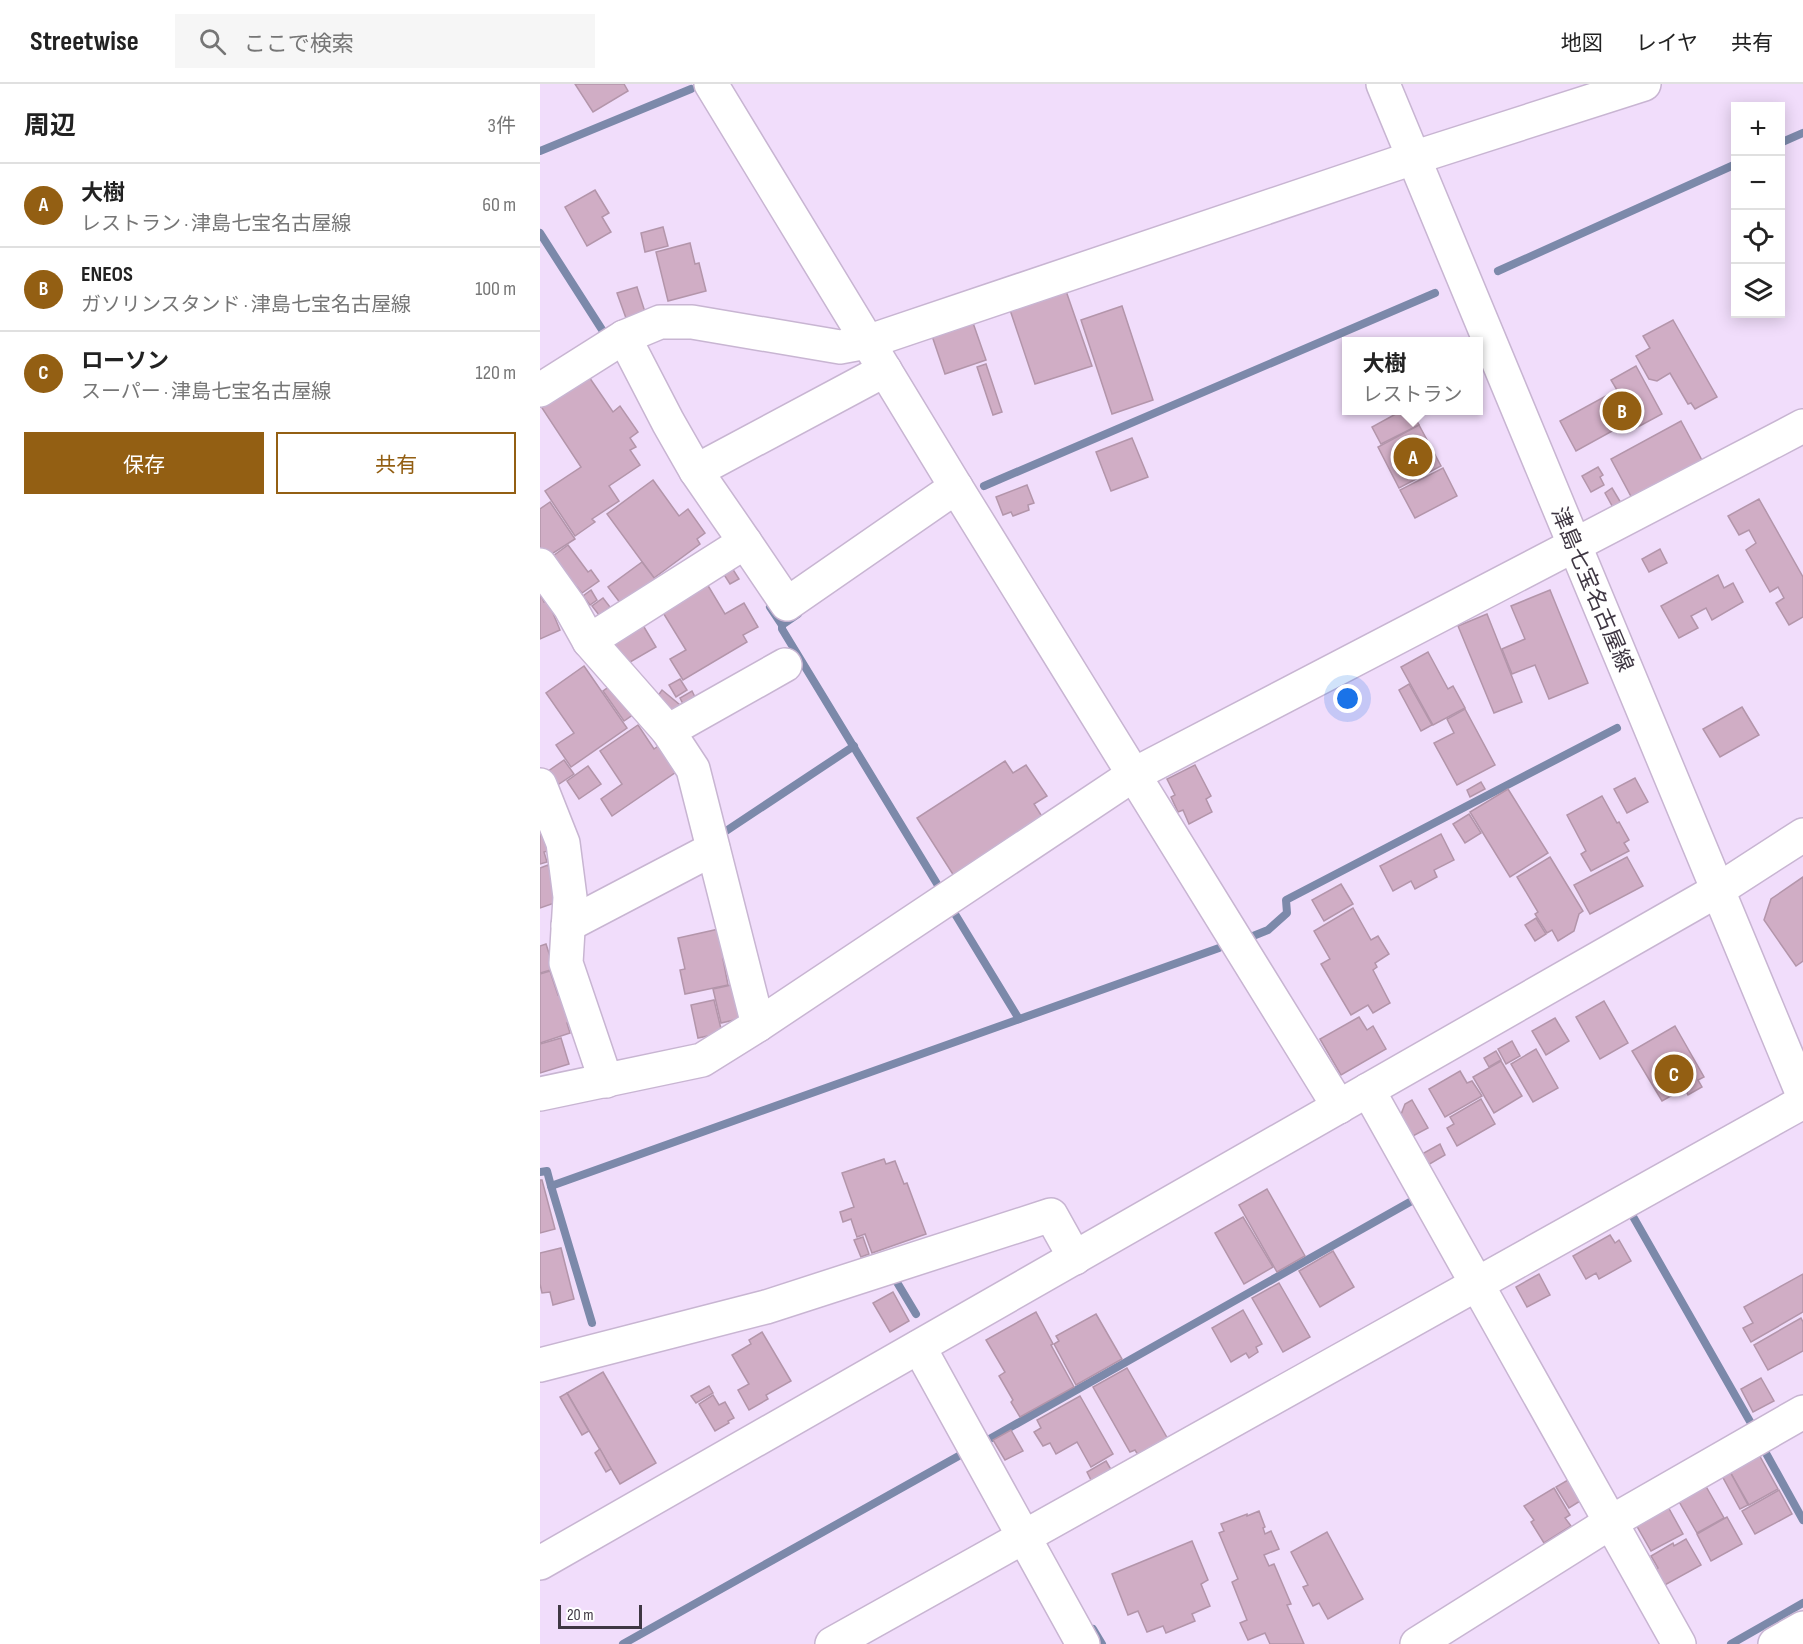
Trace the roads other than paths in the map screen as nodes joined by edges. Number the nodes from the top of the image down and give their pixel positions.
1 (711, 84) edge
2 (1383, 84) edge
3 (1644, 84) edge
4 (1413, 158) junction
5 (867, 342) junction
6 (613, 344) junction
7 (885, 370) junction
8 (540, 390) edge
9 (1803, 426) edge
10 (696, 471) junction
11 (956, 487) junction
12 (745, 542) junction
13 (1574, 545) junction
14 (540, 565) edge
15 (589, 642) junction
16 (785, 665) dead end
17 (668, 731) junction
18 (1133, 775) junction
19 (540, 785) edge
20 (1803, 835) edge
21 (713, 849) junction
22 (1718, 890) junction
23 (559, 925) edge
24 (758, 1025) junction
25 (606, 1081) junction
26 (1368, 1090) junction
27 (540, 1094) edge
28 (1803, 1095) edge
29 (1803, 1102) edge
30 (1339, 1107) junction
31 (1075, 1258) junction
32 (1477, 1285) junction
33 (919, 1347) junction
34 (540, 1365) edge
35 (1803, 1412) edge
36 (1611, 1522) junction
37 (1024, 1538) junction
38 (540, 1563) edge
39 (1803, 1628) edge
40 (832, 1644) edge
41 (1083, 1644) edge
42 (1417, 1644) edge
43 (1679, 1644) edge
44 (1774, 1644) edge

1 - 5 street
2 - 4 street, 津島七宝名古屋線
3 - 4 street
4 - 5 street
4 - 13 street, 津島七宝名古屋線
5 - 6 street
5 - 7 street
6 - 8 street
6 - 10 street
7 - 10 street
7 - 11 street
9 - 13 street
10 - 12 street
11 - 12 street
11 - 18 street
12 - 15 street
13 - 18 street
13 - 22 street, 津島七宝名古屋線
14 - 15 street
15 - 17 street
16 - 17 street
17 - 21 street
18 - 24 street
18 - 30 street
19 - 23 street
20 - 22 street
21 - 23 street
21 - 24 street
22 - 26 street
22 - 28 street, 津島七宝名古屋線
23 - 25 street
24 - 25 street
25 - 27 street
26 - 30 street
26 - 32 street
29 - 32 street
30 - 31 street
31 - 33 street
31 - 34 street
32 - 36 street
32 - 37 street
33 - 37 street
33 - 38 street
35 - 36 street
36 - 42 street
36 - 43 street
37 - 40 street
37 - 41 street
39 - 44 street

